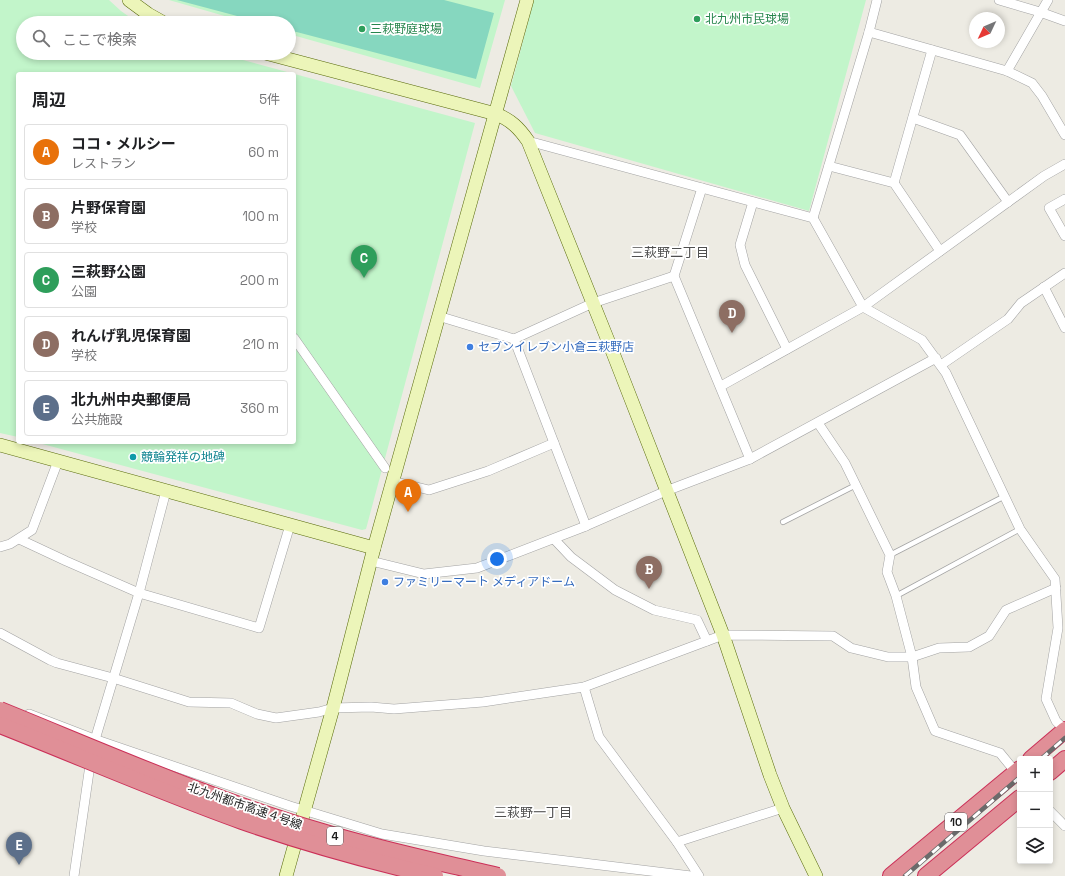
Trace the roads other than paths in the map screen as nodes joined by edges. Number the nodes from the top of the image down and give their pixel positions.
1 (129, 0) edge
2 (527, 0) edge
3 (877, 0) edge
4 (999, 0) edge
5 (1048, 0) edge
6 (1040, 12) junction
7 (152, 16) edge
8 (1065, 21) edge
9 (869, 32) junction
10 (932, 50) junction
11 (292, 60) edge
12 (1007, 71) junction
13 (496, 114) junction
14 (913, 118) junction
15 (1065, 135) edge
16 (528, 141) junction
17 (1065, 164) edge
18 (829, 166) junction
19 (894, 183) junction
20 (702, 188) junction
21 (1065, 199) edge
22 (753, 202) junction
23 (1008, 202) junction
24 (813, 218) junction
25 (1065, 236) edge
26 (940, 251) junction
27 (1065, 273) edge
28 (674, 276) junction
29 (1044, 288) junction
30 (593, 302) junction
31 (863, 307) junction
32 (438, 316) junction
33 (1065, 328) edge
34 (514, 339) junction
35 (296, 341) edge
36 (787, 349) junction
37 (938, 362) junction
38 (721, 386) junction
39 (818, 423) junction
40 (554, 443) junction
41 (0, 445) edge
42 (750, 459) junction
43 (58, 461) junction
44 (385, 468) dead end
45 (392, 482) junction
46 (856, 484) junction
47 (166, 491) junction
48 (666, 491) junction
49 (1005, 496) junction
50 (783, 522) dead end
51 (290, 525) junction
52 (586, 526) junction
53 (1020, 530) junction
54 (19, 538) junction
55 (554, 539) junction
56 (0, 547) edge
57 (373, 554) junction
58 (890, 555) junction
59 (1056, 588) junction
60 (139, 593) junction
61 (896, 596) junction
62 (0, 633) edge
63 (723, 635) junction
64 (707, 641) junction
65 (912, 657) junction
66 (113, 678) junction
67 (584, 687) junction
68 (0, 702) edge
69 (333, 708) junction
70 (0, 710) edge
71 (0, 725) edge
72 (1065, 730) edge
73 (94, 739) junction
74 (1035, 756) edge
75 (1065, 759) edge
76 (1053, 769) edge
77 (1017, 772) edge
78 (1017, 774) edge
79 (1017, 800) edge
80 (783, 808) junction
81 (305, 811) junction
82 (1053, 814) edge
83 (1065, 826) edge
84 (677, 842) junction
85 (74, 876) edge
86 (286, 876) edge
87 (435, 876) edge
88 (498, 876) edge
89 (691, 876) edge
90 (699, 876) edge
91 (816, 876) edge
92 (891, 876) edge
93 (926, 876) edge

1 - 7 street
2 - 13 street
3 - 9 street
4 - 6 street
5 - 6 street
6 - 8 street
6 - 12 street
9 - 10 street
9 - 18 street
10 - 12 street
10 - 14 street
11 - 13 street
12 - 15 street
13 - 16 street
13 - 32 street
14 - 19 street
14 - 23 street
16 - 20 street
16 - 30 street
17 - 23 street
18 - 19 street
18 - 24 street
19 - 26 street
20 - 22 street
20 - 28 street
21 - 25 street
22 - 24 street
22 - 36 street
23 - 26 street
24 - 31 street
26 - 31 street
27 - 29 street
28 - 30 street
28 - 38 street
29 - 33 street
29 - 37 street
30 - 34 street
30 - 48 street
31 - 36 street
31 - 37 street
32 - 34 street
32 - 45 street
34 - 40 street
35 - 44 street
36 - 38 street
37 - 39 street
37 - 49 street
38 - 42 street
39 - 42 street
39 - 46 street
40 - 45 street
40 - 52 street
41 - 43 street
42 - 48 street
43 - 47 street
43 - 54 street
45 - 57 street
46 - 50 lane
46 - 58 street
47 - 51 street
47 - 60 street
48 - 52 street
48 - 63 street
49 - 53 street
49 - 58 lane
51 - 57 street
51 - 60 street
52 - 55 street
53 - 59 street
53 - 61 lane
54 - 56 street
54 - 60 street
55 - 57 street
55 - 64 street
57 - 69 street
58 - 61 street
59 - 65 street
59 - 72 street
60 - 66 street
61 - 65 street
62 - 66 street
63 - 64 street
63 - 65 street
63 - 80 street
64 - 67 street
65 - 77 street
66 - 69 street
66 - 73 street
67 - 69 street
67 - 84 street
68 - 73 street
69 - 81 street
70 - 88 highway, 北九州都市高速４号線 / 4, bridge
71 - 87 highway, 北九州都市高速４号線 / 4, bridge
72 - 74 highway
73 - 81 street
73 - 85 street
75 - 76 highway
78 - 92 highway, 10
79 - 93 highway, 10
80 - 84 street
80 - 91 street
81 - 86 street
81 - 89 street
82 - 83 street
84 - 90 street

